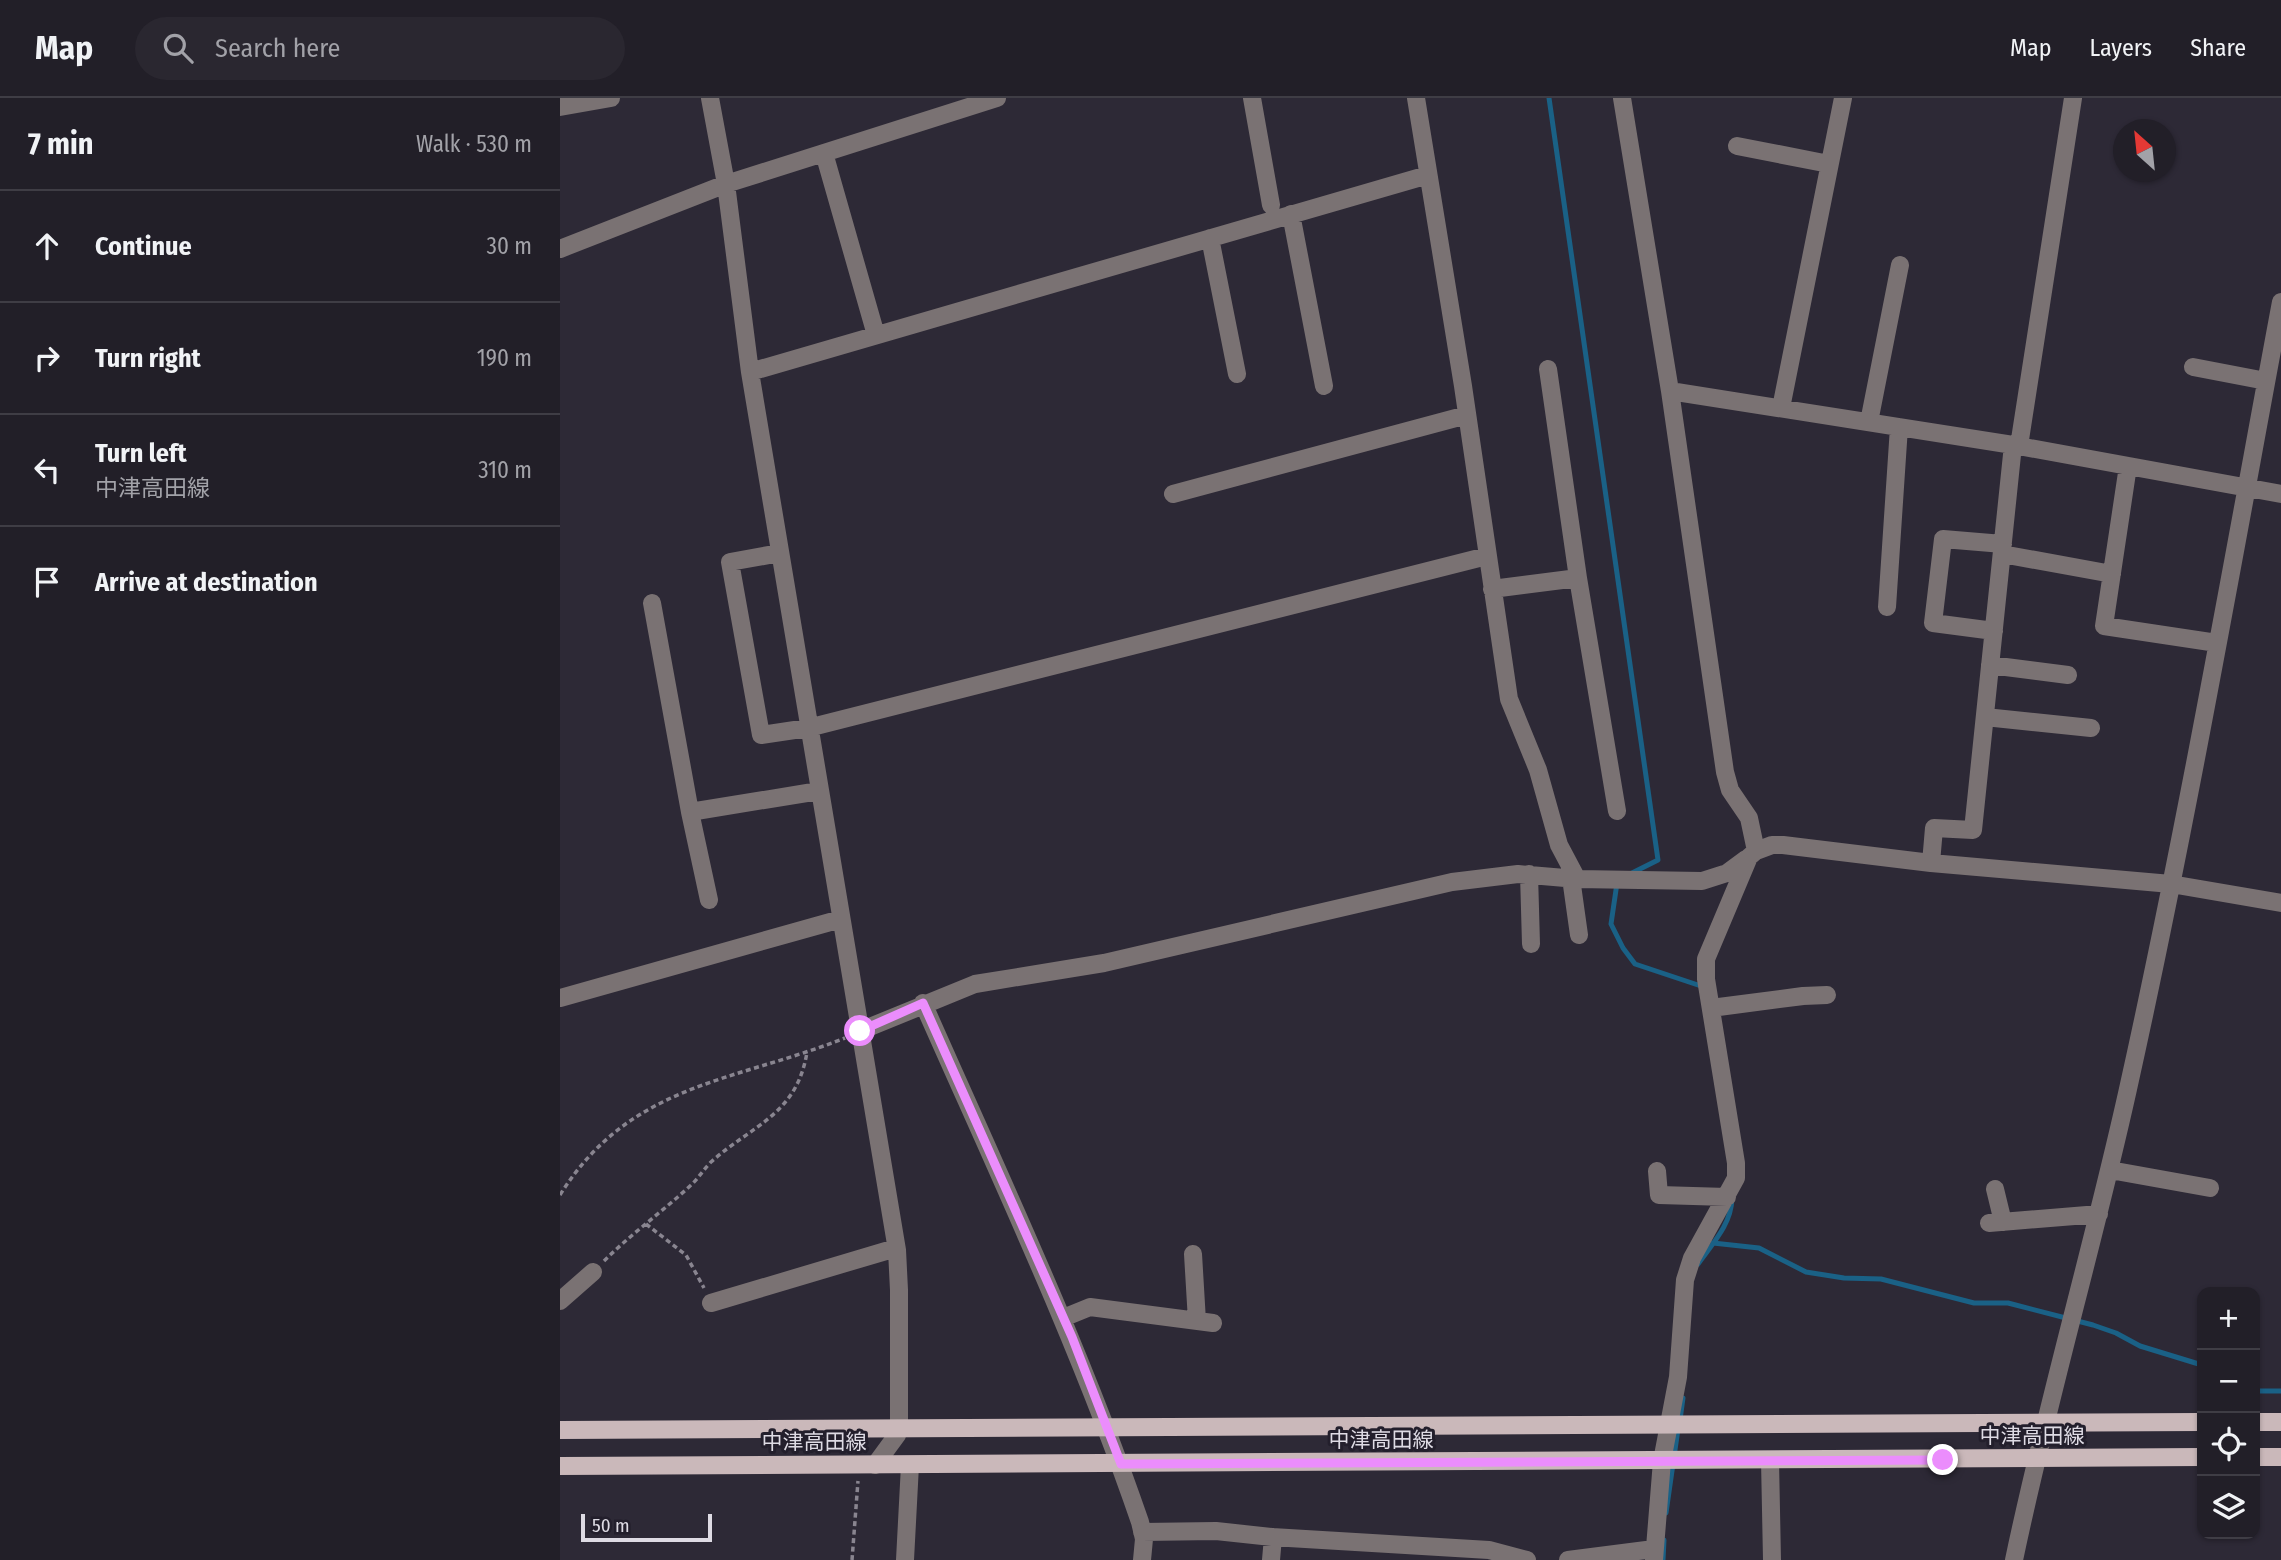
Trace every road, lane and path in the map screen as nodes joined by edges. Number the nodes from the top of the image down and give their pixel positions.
1 (611, 98) edge
2 (710, 98) edge
3 (996, 98) edge
4 (1252, 98) edge
5 (1416, 98) edge
6 (1622, 98) edge
7 (1843, 98) edge
8 (2074, 98) edge
9 (560, 107) edge
10 (1737, 146) dead end
11 (824, 153) junction
12 (1829, 164) junction
13 (1429, 174) junction
14 (726, 184) junction
15 (1271, 205) dead end
16 (1291, 214) junction
17 (1210, 238) junction
18 (560, 249) edge
19 (1900, 265) dead end
20 (2281, 302) edge
21 (876, 335) junction
22 (2193, 368) dead end
23 (1548, 369) dead end
24 (750, 372) junction
25 (1237, 374) dead end
26 (2266, 382) junction
27 (1324, 386) dead end
28 (1670, 391) junction
29 (1781, 408) junction
30 (1467, 415) junction
31 (1869, 422) junction
32 (1899, 427) junction
33 (2016, 445) junction
34 (2127, 466) junction
35 (2247, 488) junction
36 (1173, 494) dead end
37 (2281, 494) edge
38 (2003, 549) junction
39 (780, 553) junction
40 (1487, 556) junction
41 (2112, 574) junction
42 (1578, 578) junction
43 (1492, 589) junction
44 (652, 603) dead end
45 (1887, 607) dead end
46 (1994, 631) junction
47 (2217, 643) junction
48 (1990, 665) junction
49 (2068, 675) dead end
50 (1985, 717) junction
51 (2091, 728) dead end
52 (808, 729) junction
53 (819, 791) junction
54 (1617, 811) dead end
55 (690, 812) junction
56 (1752, 854) junction
57 (1931, 863) junction
58 (1529, 874) junction
59 (1574, 878) junction
60 (1702, 881) junction
61 (2171, 884) junction
62 (709, 900) dead end
63 (1730, 903) junction
64 (2281, 903) edge
65 (841, 919) junction
66 (1578, 935) dead end
67 (1531, 944) dead end
68 (1826, 995) dead end
69 (560, 998) edge
70 (923, 1003) junction
71 (1711, 1008) junction
72 (860, 1031) junction
73 (807, 1052) junction
74 (2110, 1170) junction
75 (1657, 1171) dead end
76 (2210, 1188) dead end
77 (1995, 1189) dead end
78 (560, 1195) edge
79 (1727, 1197) junction
80 (2099, 1213) junction
81 (646, 1224) junction
82 (896, 1248) junction
83 (1193, 1254) dead end
84 (593, 1272) joint
85 (560, 1301) edge
86 (711, 1303) joint
87 (1063, 1318) junction
88 (2044, 1422) junction
89 (2197, 1422) edge
90 (2260, 1422) edge
91 (2281, 1422) edge
92 (1669, 1424) junction
93 (899, 1427) junction
94 (1107, 1427) junction
95 (560, 1430) edge
96 (2197, 1457) edge
97 (2260, 1457) edge
98 (2281, 1457) edge
99 (2035, 1459) junction
100 (1770, 1460) junction
101 (1662, 1461) junction
102 (1121, 1464) junction
103 (867, 1465) junction
104 (910, 1465) junction
105 (560, 1466) edge
106 (1142, 1532) junction
107 (1273, 1537) junction
108 (1654, 1555) edge
109 (852, 1560) edge
110 (905, 1560) edge
111 (1142, 1560) edge
112 (1270, 1560) edge
113 (1527, 1560) edge
114 (1568, 1560) edge
115 (1772, 1560) edge
116 (2014, 1560) edge

1 - 9 street
2 - 14 street
3 - 11 street
4 - 15 street
5 - 13 street
6 - 28 street
7 - 12 street
8 - 33 street
10 - 12 street
11 - 14 street
11 - 21 street
12 - 29 street
13 - 16 street
13 - 30 street
14 - 18 street
14 - 24 street
16 - 17 street
16 - 27 street
17 - 21 street
17 - 25 street
19 - 31 street
20 - 26 street
21 - 24 street
22 - 26 street
23 - 42 street
24 - 39 street
26 - 35 street
28 - 29 street
28 - 56 street
29 - 31 street
30 - 36 street
30 - 40 street
31 - 32 street
32 - 33 street
32 - 45 street
33 - 34 street
33 - 38 street
34 - 35 street
34 - 41 street
35 - 37 street
35 - 47 street
38 - 41 street
38 - 46 street
38 - 46 street
39 - 52 street
39 - 52 street
40 - 43 street
40 - 52 street
41 - 47 street
42 - 43 street
42 - 54 street
43 - 59 street
44 - 55 street
46 - 48 street
47 - 61 street
48 - 49 street
48 - 50 street
50 - 51 street
50 - 57 street
52 - 53 street
53 - 55 street
53 - 65 street
55 - 62 street
56 - 57 street
56 - 60 street
56 - 63 street
57 - 61 street
58 - 59 street
58 - 67 street
58 - 70 street
59 - 60 street
59 - 66 street
60 - 63 street
61 - 64 street
61 - 74 street
63 - 71 street
65 - 69 street
65 - 72 street
68 - 71 street
70 - 72 street
70 - 87 street
71 - 79 street
72 - 73 path
72 - 82 street
73 - 78 path
73 - 81 path
74 - 76 street
74 - 80 street
75 - 79 street
77 - 80 street
79 - 92 street
80 - 88 street
81 - 84 path
81 - 86 path
82 - 86 street
82 - 93 street
83 - 87 street
84 - 85 street
87 - 94 street
88 - 89 main road, 中津高田線
88 - 92 main road, 中津高田線
88 - 99 street
90 - 91 main road
92 - 94 main road, 中津高田線
92 - 101 street
93 - 94 main road, 中津高田線
93 - 95 main road, 中津高田線
93 - 103 street
94 - 102 street
96 - 99 main road, 中津高田線
97 - 98 main road
99 - 100 main road, 中津高田線
99 - 116 street
100 - 101 main road, 中津高田線
100 - 115 street
101 - 102 main road, 中津高田線
101 - 108 street
102 - 104 main road, 中津高田線
102 - 106 street
103 - 104 main road, 中津高田線
103 - 105 main road, 中津高田線
103 - 109 path
104 - 110 street
106 - 107 street
106 - 111 street
107 - 112 street
107 - 113 street
108 - 114 street

